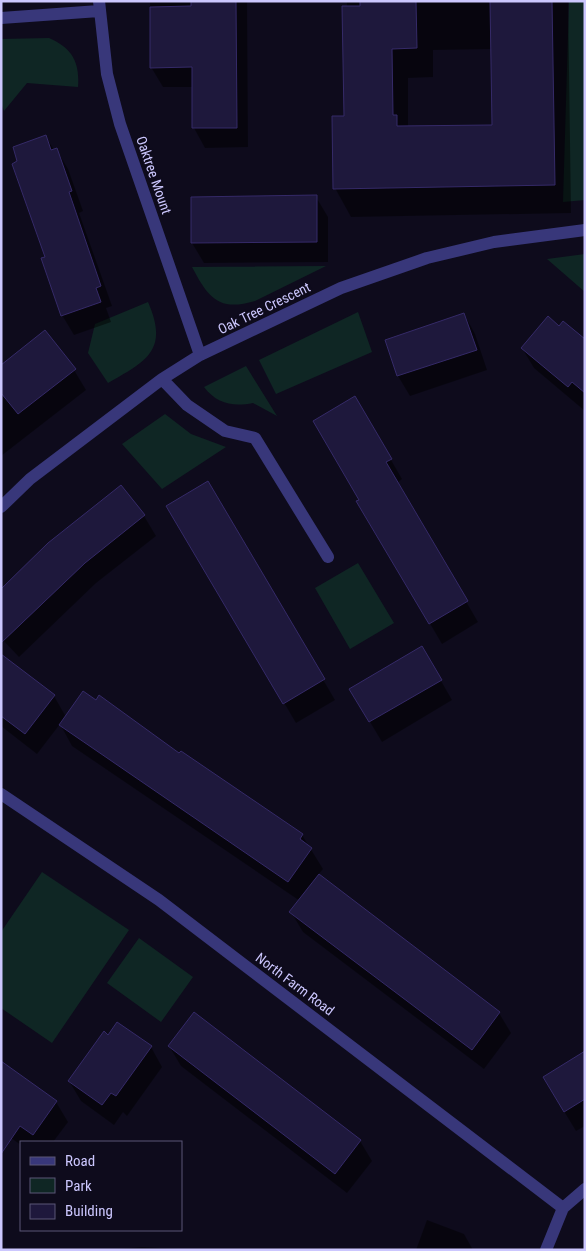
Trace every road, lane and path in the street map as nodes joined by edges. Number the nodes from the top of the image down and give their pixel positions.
1 (99, 6) edge
2 (1, 18) edge
3 (585, 230) edge
4 (200, 355) junction
5 (162, 379) junction
6 (1, 507) edge
7 (328, 557) dead end
8 (1, 794) edge
9 (585, 1189) edge
10 (564, 1208) junction
11 (546, 1250) edge

1 - 2 street
1 - 4 street, Oaktree Mount
3 - 4 street, Oak Tree Crescent
4 - 5 street, Oak Tree Crescent
5 - 6 street, Oak Tree Crescent
5 - 7 street
8 - 10 street, North Farm Road
9 - 10 street
10 - 11 street

